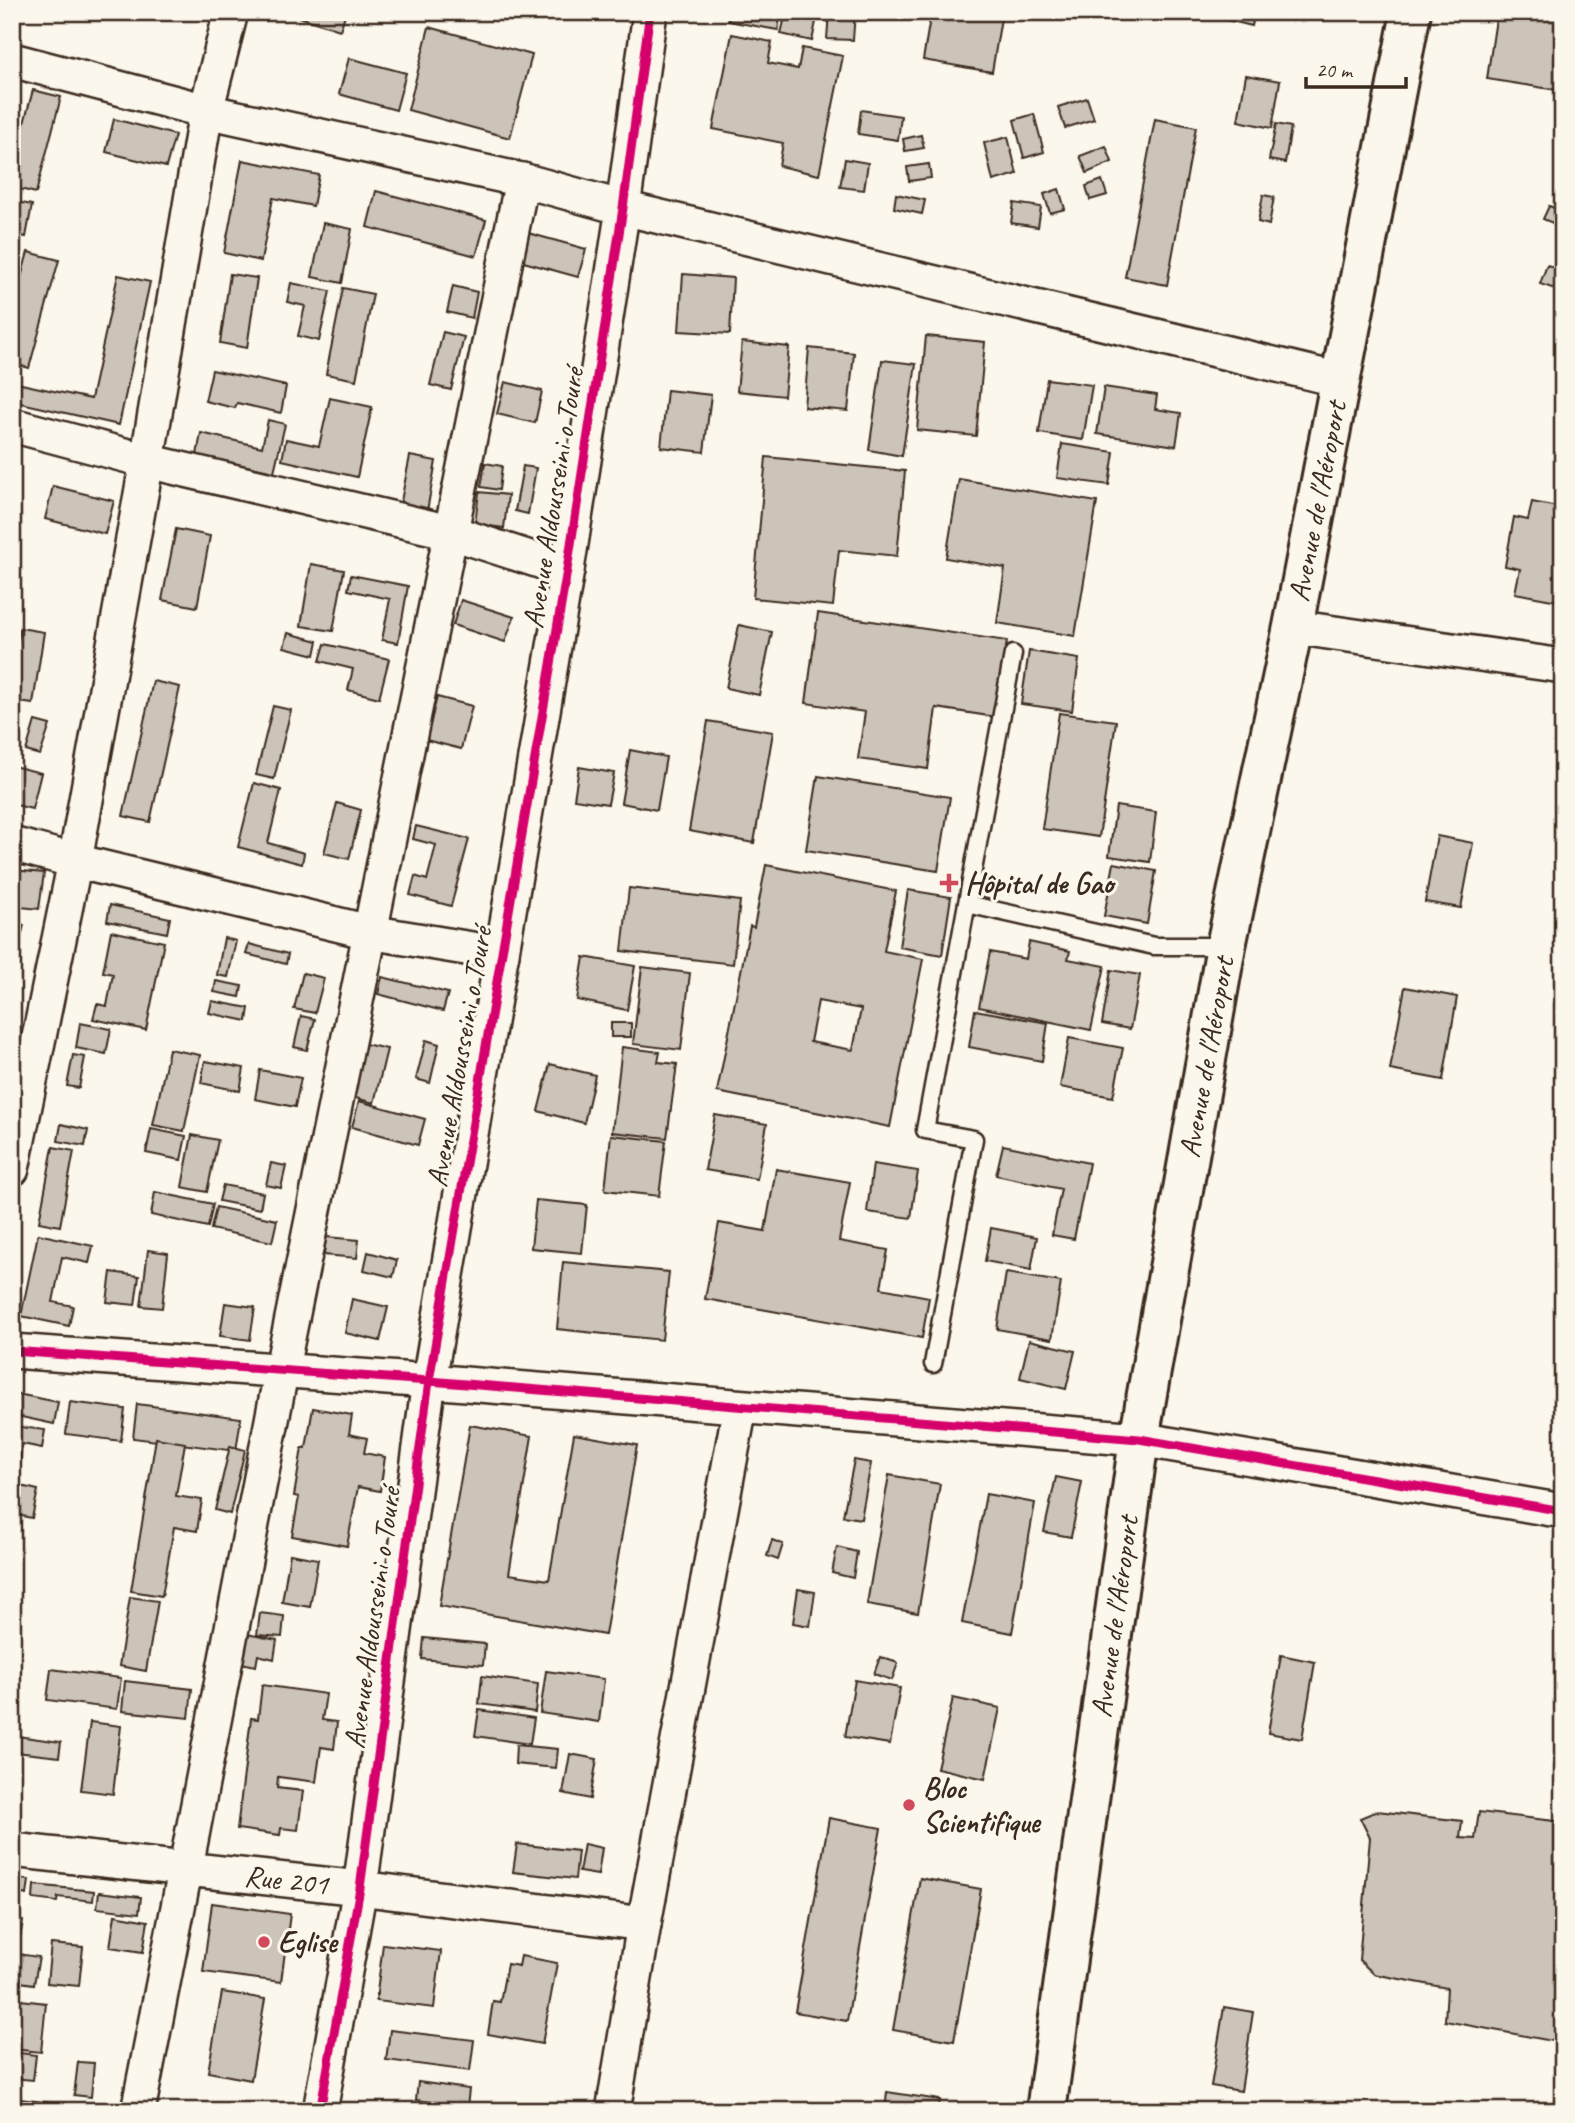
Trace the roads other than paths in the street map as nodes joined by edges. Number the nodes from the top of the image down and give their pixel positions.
1 (232, 12) edge
2 (650, 12) edge
3 (1411, 12) edge
4 (12, 60) edge
5 (206, 111) junction
6 (522, 180) junction
7 (623, 208) junction
8 (1340, 380) junction
9 (12, 425) edge
10 (147, 460) junction
11 (450, 532) junction
12 (567, 570) junction
13 (1293, 627) junction
14 (1013, 654) dead end
15 (1563, 666) edge
16 (12, 844) edge
17 (75, 861) junction
18 (967, 904) junction
19 (369, 932) junction
20 (1226, 946) junction
21 (502, 954) junction
22 (12, 1169) edge
23 (12, 1351) edge
24 (933, 1364) dead end
25 (282, 1369) junction
26 (429, 1381) junction
27 (740, 1407) junction
28 (1139, 1439) junction
29 (1563, 1511) edge
30 (12, 1850) edge
31 (187, 1870) junction
32 (360, 1888) junction
33 (644, 1924) junction
34 (138, 2111) edge
35 (320, 2111) edge
36 (613, 2111) edge
37 (1046, 2111) edge

1 - 5 street
2 - 7 street, Avenue Aldousseini o Touré
3 - 8 main road, Avenue de l'Aéroport
4 - 5 street
5 - 6 street
5 - 10 street
6 - 7 street
6 - 11 street
7 - 8 street
7 - 12 street, Avenue Aldousseini o Touré
8 - 13 main road, Avenue de l'Aéroport
9 - 10 street
10 - 11 street
10 - 17 street
11 - 12 street
11 - 19 street
12 - 21 street, Avenue Aldousseini o Touré
13 - 15 street
13 - 20 main road, Avenue de l'Aéroport
14 - 18 lane
16 - 17 street
17 - 19 street
17 - 22 street
18 - 20 lane
18 - 24 lane
19 - 21 street
19 - 25 street
20 - 28 main road, Avenue de l'Aéroport
21 - 26 street, Avenue Aldousseini o Touré
23 - 25 street
25 - 26 street
25 - 31 street
26 - 27 street
26 - 32 street, Avenue Aldousseini o Touré
27 - 28 street
27 - 33 street
28 - 29 street
28 - 37 main road, Avenue de l'Aéroport
30 - 31 street, Rue 201
31 - 32 street, Rue 201
31 - 34 street
32 - 33 street, Rue 201
32 - 35 street, Avenue Aldousseini o Touré
33 - 36 street

